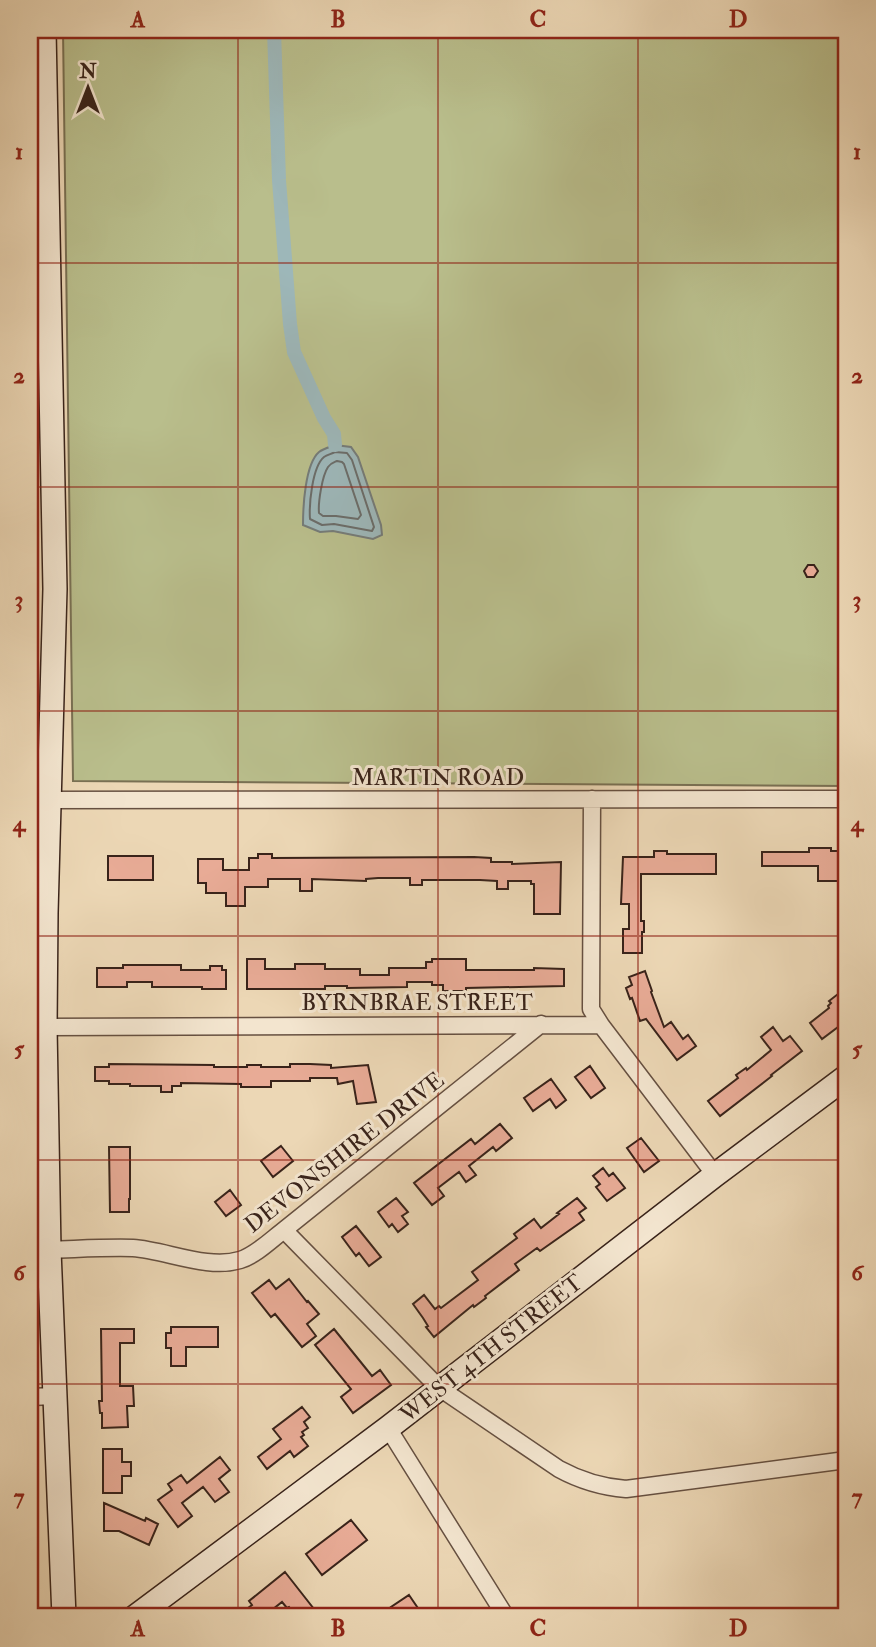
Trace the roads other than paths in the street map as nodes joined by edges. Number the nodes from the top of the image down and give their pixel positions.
1 (44, 30) edge
2 (39, 230) edge
3 (592, 799) junction
4 (846, 799) edge
5 (40, 800) edge
6 (541, 1024) junction
7 (601, 1025) junction
8 (46, 1027) junction
9 (846, 1077) edge
10 (715, 1175) junction
11 (284, 1230) junction
12 (39, 1250) edge
13 (438, 1387) junction
14 (55, 1396) junction
15 (30, 1397) edge
16 (388, 1428) junction
17 (846, 1460) edge
18 (64, 1617) edge
19 (135, 1617) edge
20 (506, 1617) edge

1 - 2 main road
2 - 5 main road
3 - 4 street, MARTIN ROAD
3 - 5 street, MARTIN ROAD
3 - 7 street
5 - 8 main road
6 - 7 street, BYRNBRAE STREET
6 - 8 street, BYRNBRAE STREET
6 - 11 street, DEVONSHIRE DRIVE
7 - 10 street
8 - 12 main road
9 - 10 main road, WEST 4TH STREET
10 - 13 main road, WEST 4TH STREET
11 - 12 street, DEVONSHIRE DRIVE
11 - 13 street
12 - 14 main road
13 - 16 main road, WEST 4TH STREET
13 - 17 street
14 - 15 street
14 - 18 main road
16 - 19 main road, WEST 4TH STREET
16 - 20 street

